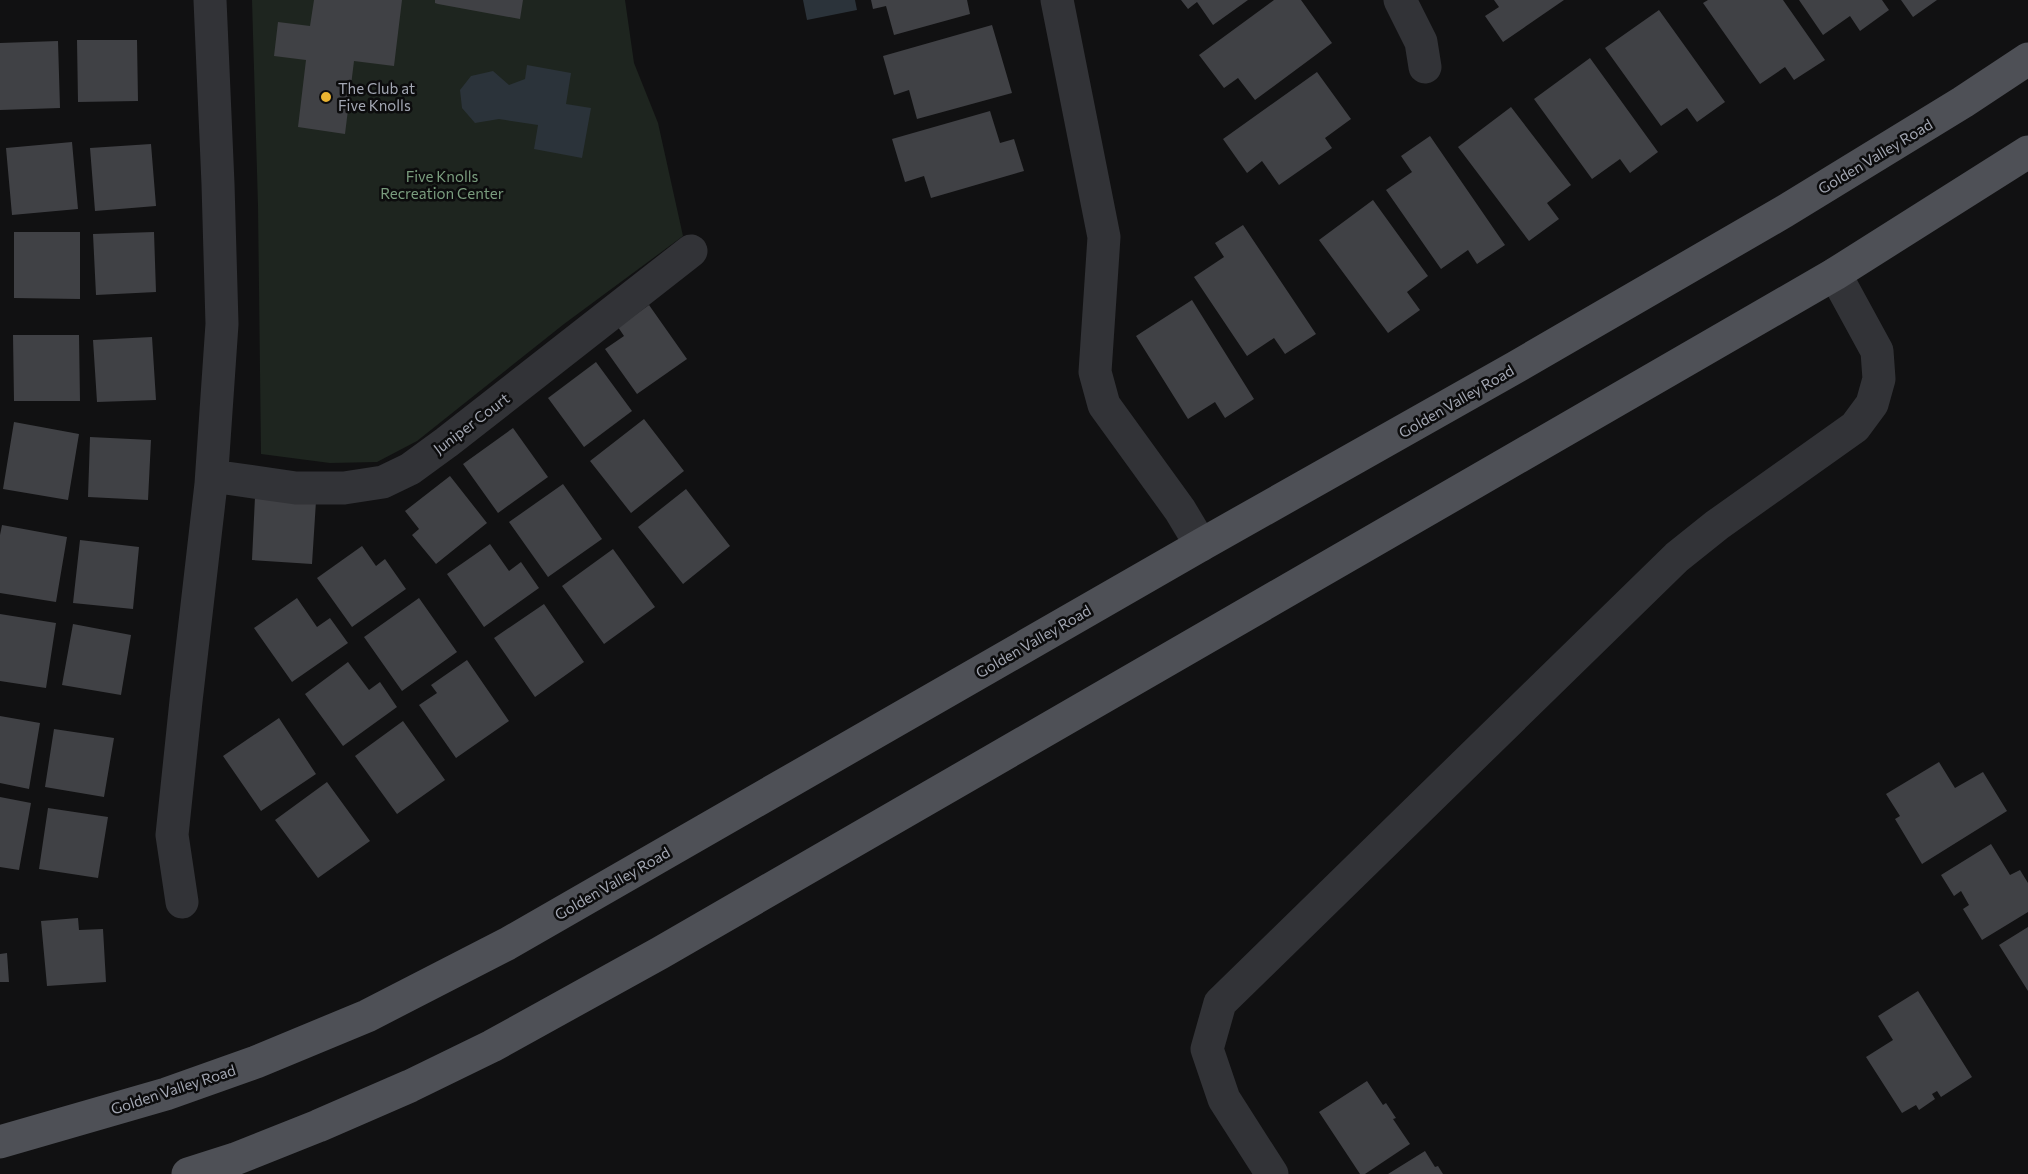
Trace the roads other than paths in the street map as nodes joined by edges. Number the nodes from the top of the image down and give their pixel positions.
1 (210, 0) edge
2 (1057, 0) edge
3 (1400, 0) edge
4 (2028, 59) edge
5 (1425, 67) dead end
6 (2028, 152) edge
7 (691, 251) dead end
8 (1835, 274) junction
9 (212, 476) junction
10 (1201, 545) junction
11 (182, 902) dead end
12 (0, 1142) edge
13 (188, 1174) edge
14 (1272, 1174) edge

1 - 9 street
2 - 10 street
3 - 5 street
4 - 10 main road, Golden Valley Road
6 - 8 main road
7 - 9 street, Juniper Court
8 - 13 main road
8 - 14 street
9 - 11 street
10 - 12 main road, Golden Valley Road

